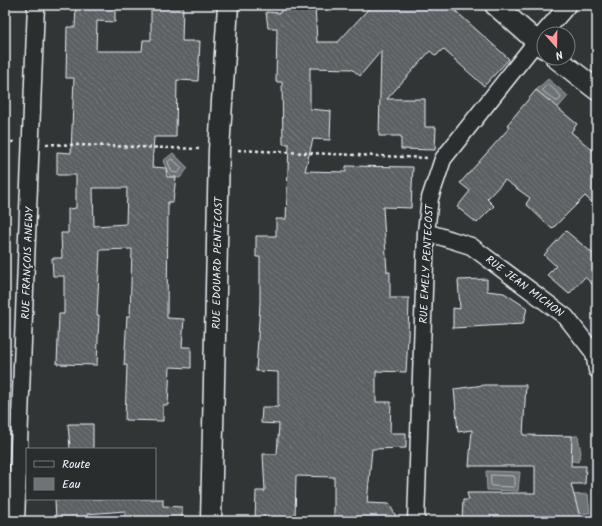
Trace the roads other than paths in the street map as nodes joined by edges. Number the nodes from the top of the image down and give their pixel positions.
1 (36, 5) edge
2 (228, 5) edge
3 (495, 5) edge
4 (568, 5) edge
5 (553, 26) edge
6 (536, 41) edge
7 (536, 50) edge
8 (566, 66) edge
9 (597, 90) edge
10 (426, 232) junction
11 (597, 370) edge
12 (16, 521) edge
13 (211, 521) edge
14 (416, 521) edge

1 - 12 street, RUE FRANÇOIS ANEWY
2 - 13 street, RUE EDOUARD PENTECOST
3 - 6 street
4 - 5 street, RUE EMELY PENTECOST
7 - 10 street, RUE EMELY PENTECOST
8 - 9 street
10 - 11 street, RUE JEAN MICHON
10 - 14 street, RUE EMELY PENTECOST

